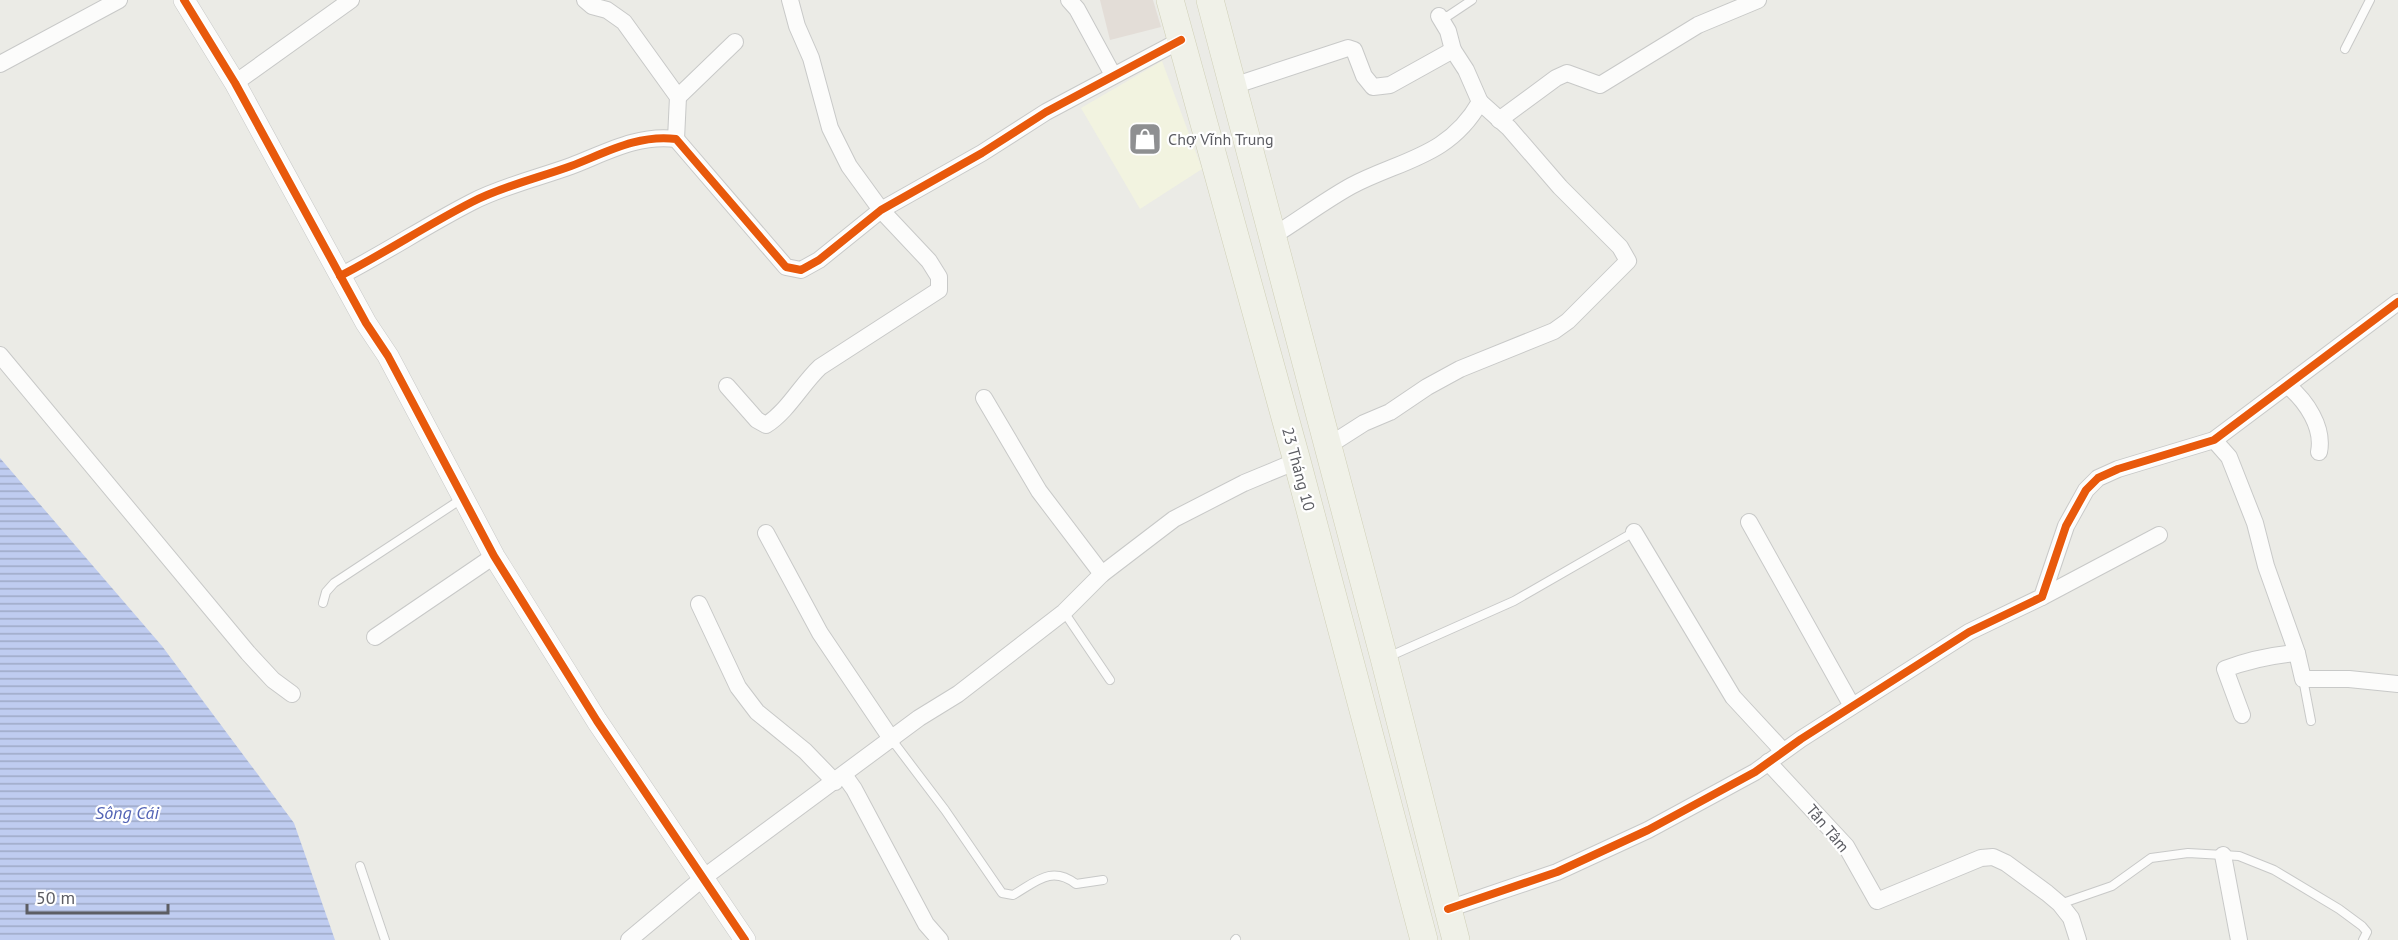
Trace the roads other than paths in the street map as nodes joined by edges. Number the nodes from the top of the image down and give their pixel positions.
1 (119, 0) edge
2 (184, 0) edge
3 (351, 0) edge
4 (585, 0) edge
5 (790, 0) edge
6 (1069, 0) edge
7 (1170, 0) edge
8 (1472, 0) edge
9 (1758, 0) edge
10 (2370, 0) edge
11 (1215, 2) edge
12 (1439, 16) joint
13 (1181, 40) junction
14 (735, 42) dead end
15 (2345, 49) dead end
16 (1454, 50) junction
17 (0, 64) edge
18 (1113, 75) junction
19 (235, 83) junction
20 (1233, 86) junction
21 (678, 97) junction
22 (1480, 102) junction
23 (1498, 120) junction
24 (676, 139) junction
25 (881, 210) junction
26 (1273, 236) junction
27 (340, 276) junction
28 (2398, 302) edge
29 (0, 355) edge
30 (727, 386) dead end
31 (2288, 386) junction
32 (984, 398) dead end
33 (2214, 440) junction
34 (1328, 446) junction
35 (2319, 452) dead end
36 (1297, 461) junction
37 (464, 498) junction
38 (1749, 522) dead end
39 (1634, 532) joint
40 (766, 533) dead end
41 (2159, 535) dead end
42 (494, 556) junction
43 (1102, 574) junction
44 (2042, 597) junction
45 (323, 603) dead end
46 (699, 604) dead end
47 (1064, 612) junction
48 (375, 637) dead end
49 (2297, 653) junction
50 (1384, 658) junction
51 (2303, 679) junction
52 (1110, 680) dead end
53 (2398, 684) edge
54 (292, 694) dead end
55 (1852, 706) junction
56 (2242, 714) dead end
57 (2311, 721) dead end
58 (892, 740) junction
59 (1783, 751) junction
60 (1768, 762) junction
61 (840, 779) junction
62 (2223, 855) junction
63 (360, 866) dead end
64 (704, 878) junction
65 (1103, 880) dead end
66 (2060, 904) junction
67 (1448, 909) junction
68 (386, 940) edge
69 (629, 940) edge
70 (745, 940) edge
71 (940, 940) edge
72 (1424, 940) edge
73 (1456, 940) edge
74 (2078, 940) edge
75 (2239, 940) edge
76 (2363, 940) edge

1 - 17 street
2 - 19 street
3 - 19 street
4 - 21 street
5 - 25 street
6 - 18 street
7 - 13 main road, 23 Tháng 10
8 - 12 lane
9 - 23 street
10 - 15 lane
11 - 20 main road, 23 Tháng 10
12 - 16 street
13 - 18 street
13 - 36 main road, 23 Tháng 10
14 - 21 street
16 - 20 street
16 - 22 street
18 - 25 street
19 - 27 street
20 - 26 main road, 23 Tháng 10
21 - 24 street
22 - 23 street
22 - 26 street
23 - 34 street
24 - 25 street
24 - 27 street
25 - 30 street
26 - 34 main road, 23 Tháng 10
27 - 37 street
28 - 31 street
29 - 54 street
31 - 33 street
31 - 35 street
32 - 43 street
33 - 44 street
33 - 49 street
34 - 36 main road
34 - 50 main road, 23 Tháng 10
36 - 43 street
36 - 72 main road, 23 Tháng 10
37 - 42 street
37 - 45 lane
38 - 55 street
39 - 50 lane
39 - 59 street
40 - 58 street
41 - 44 street
42 - 48 street
42 - 64 street
43 - 47 street
44 - 55 street
46 - 61 street
47 - 52 lane
47 - 58 street
49 - 51 street
49 - 56 street
50 - 67 main road, 23 Tháng 10
51 - 53 street
51 - 57 lane
55 - 59 street
58 - 61 street
58 - 65 lane
59 - 60 street
60 - 66 street, Tấn Tâm
60 - 67 street
61 - 64 street
61 - 71 street
62 - 66 lane
62 - 75 street
62 - 76 lane
63 - 68 lane
64 - 69 street
64 - 70 street
66 - 74 street
67 - 73 main road, 23 Tháng 10

